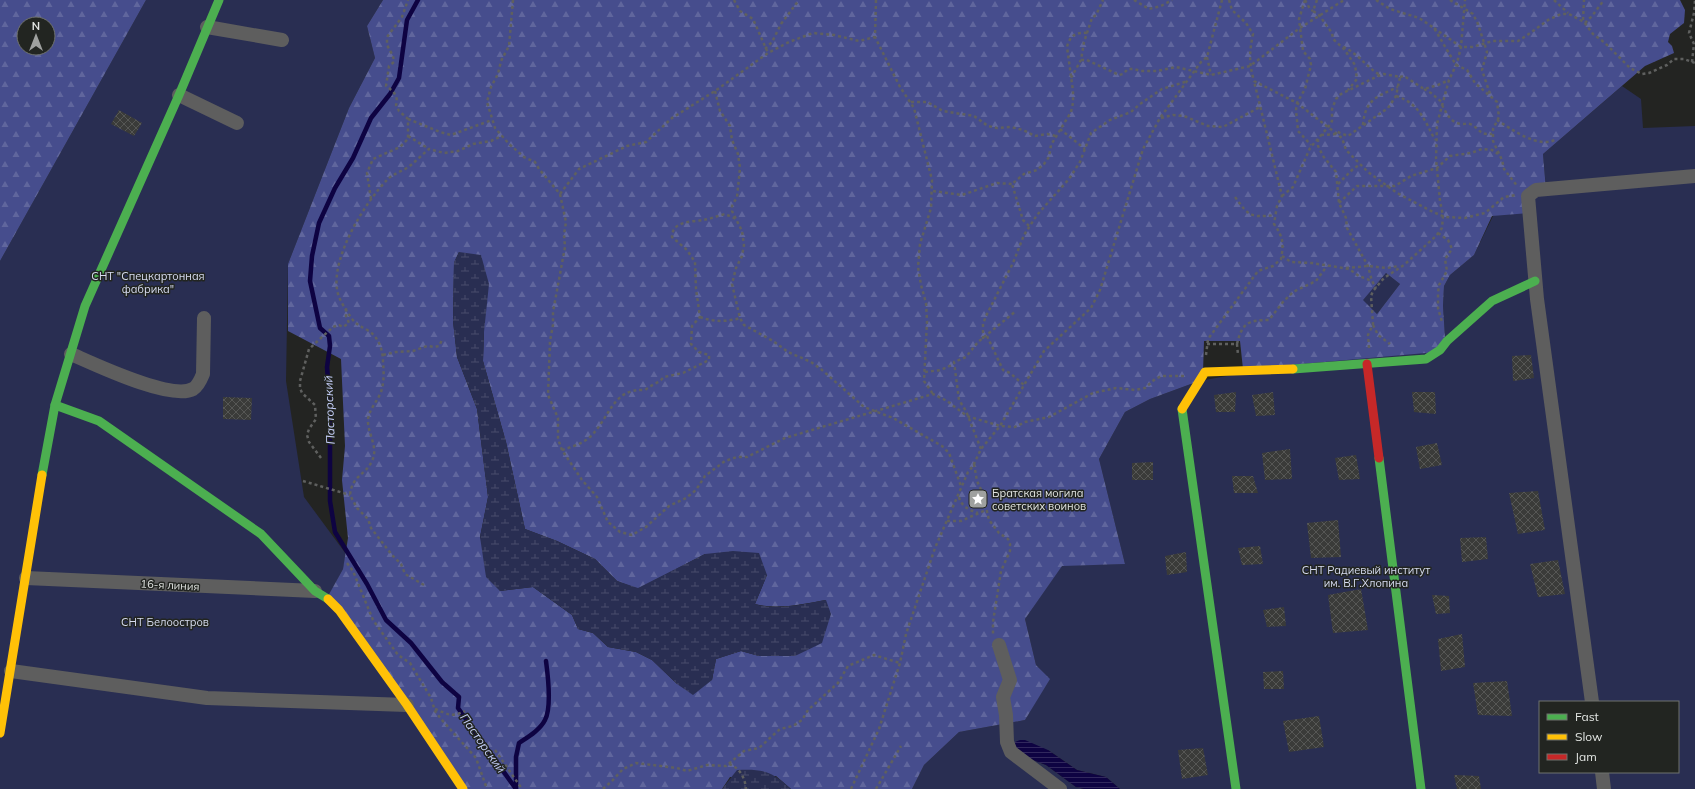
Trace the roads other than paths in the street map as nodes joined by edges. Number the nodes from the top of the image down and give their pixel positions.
1 (219, 0) edge
2 (207, 27) junction
3 (282, 40) dead end
4 (179, 95) junction
5 (237, 123) dead end
6 (1695, 176) edge
7 (1535, 280) junction
8 (204, 318) dead end
9 (71, 354) junction
10 (1367, 364) junction
11 (55, 405) junction
12 (26, 578) junction
13 (315, 591) junction
14 (999, 646) road end
15 (11, 671) junction
16 (1592, 701) edge
17 (407, 704) junction
18 (0, 733) edge
19 (1602, 773) edge
20 (463, 789) edge
21 (1060, 789) edge
22 (1236, 789) edge
23 (1421, 789) edge
24 (1604, 789) edge

1 - 2 street
2 - 3 street
2 - 4 street
4 - 5 street
4 - 9 street
6 - 7 street
7 - 10 street
7 - 16 street
8 - 9 street
9 - 11 street
10 - 22 street
10 - 23 street
11 - 12 street
11 - 13 street
12 - 13 street, 16-я линия
12 - 15 street
13 - 17 street
14 - 21 street
15 - 17 street
15 - 18 street
17 - 20 street
19 - 24 street

